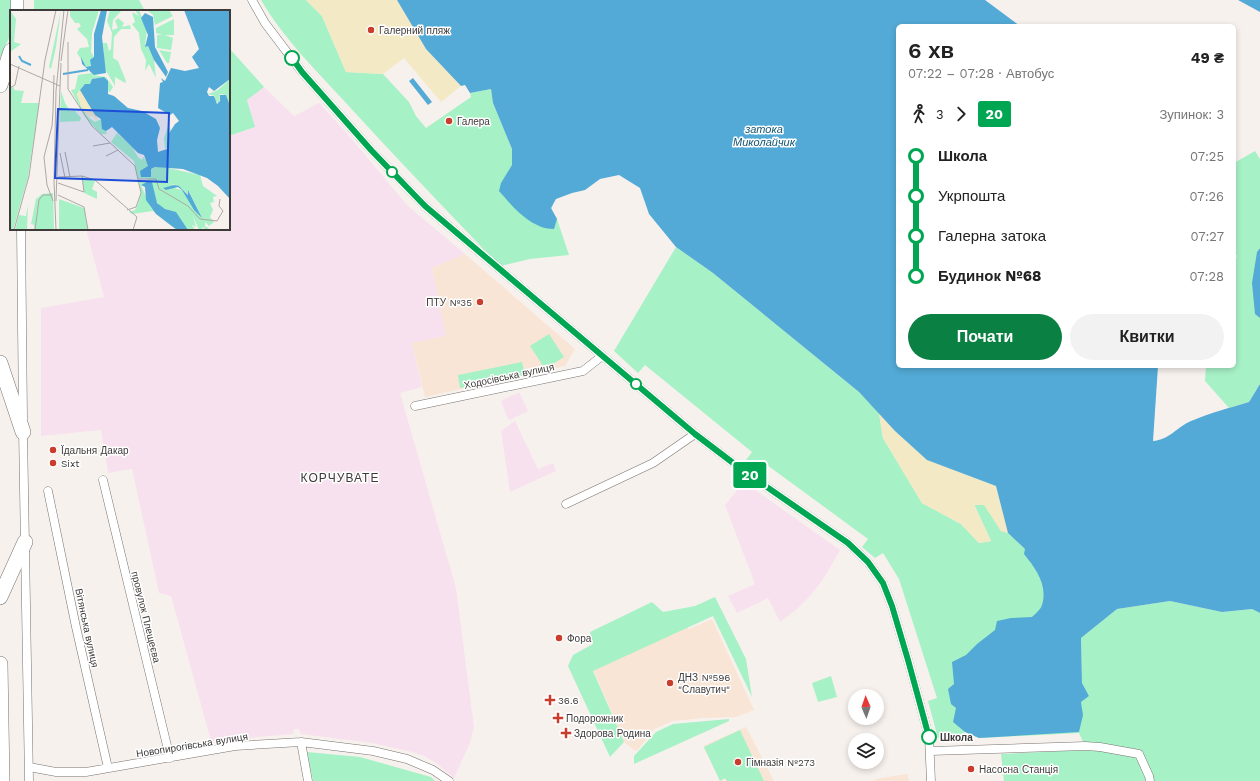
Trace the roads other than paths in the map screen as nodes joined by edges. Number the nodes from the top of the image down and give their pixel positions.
1 (252, 0) edge
2 (10, 54) edge
3 (0, 85) edge
4 (21, 230) edge
5 (602, 356) junction
6 (0, 363) edge
7 (415, 406) dead end
8 (23, 432) junction
9 (695, 434) junction
10 (103, 480) dead end
11 (48, 491) dead end
12 (566, 504) dead end
13 (25, 542) junction
14 (0, 597) edge
15 (0, 664) edge
16 (302, 742) junction
17 (931, 751) junction
18 (170, 758) junction
19 (29, 767) junction
20 (108, 768) junction
21 (2, 781) edge
22 (29, 781) edge
23 (308, 781) edge
24 (449, 781) edge
25 (931, 781) edge
26 (1150, 781) edge

1 - 5 street
2 - 3 highway
4 - 8 street
5 - 7 street, Ходосівська вулиця
5 - 9 street
6 - 8 highway
8 - 13 street
9 - 12 street
9 - 17 street
10 - 18 street, провулок Плещеєва
11 - 20 street, Вітянська вулиця
13 - 14 highway
13 - 19 street
15 - 21 highway
16 - 18 street, Новопирогівська вулиця
16 - 23 street
16 - 24 street, Новопирогівська вулиця
17 - 25 street
17 - 26 street
18 - 20 street, Новопирогівська вулиця
19 - 20 street, Новопирогівська вулиця
19 - 22 street

